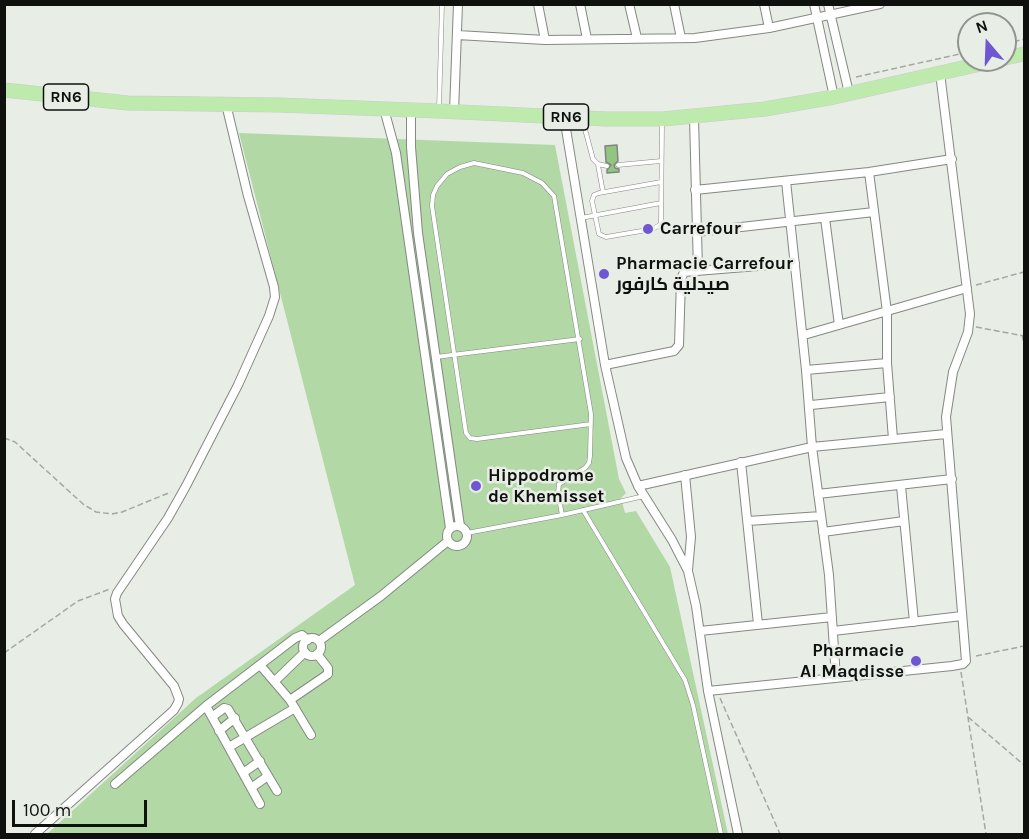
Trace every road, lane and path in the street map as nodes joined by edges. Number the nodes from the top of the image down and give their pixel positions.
1 (442, 4) edge
2 (458, 4) edge
3 (538, 4) edge
4 (580, 4) edge
5 (629, 4) edge
6 (674, 4) edge
7 (764, 4) edge
8 (814, 4) edge
9 (828, 4) edge
10 (880, 4) edge
11 (831, 16) junction
12 (817, 19) junction
13 (769, 28) junction
14 (457, 35) junction
15 (637, 38) junction
16 (681, 38) junction
17 (587, 39) junction
18 (545, 40) junction
19 (957, 55) edge
20 (957, 69) edge
21 (940, 73) junction
22 (4, 90) edge
23 (853, 92) junction
24 (834, 98) junction
25 (226, 104) junction
26 (384, 109) junction
27 (411, 111) junction
28 (446, 111) junction
29 (564, 117) junction
30 (582, 118) junction
31 (694, 118) junction
32 (663, 119) junction
33 (952, 159) junction
34 (661, 161) junction
35 (598, 164) junction
36 (618, 165) dead end
37 (607, 166) dead end
38 (869, 172) junction
39 (786, 181) junction
40 (661, 182) junction
41 (695, 190) junction
42 (603, 192) junction
43 (662, 203) junction
44 (874, 212) junction
45 (594, 215) junction
46 (580, 218) junction
47 (825, 218) junction
48 (791, 222) junction
49 (697, 232) junction
50 (795, 263) junction
51 (698, 270) junction
52 (1024, 272) edge
53 (967, 288) junction
54 (887, 312) junction
55 (839, 325) junction
56 (969, 326) junction
57 (804, 335) junction
58 (1023, 336) edge
59 (580, 339) junction
60 (1024, 343) edge
61 (454, 355) junction
62 (436, 357) junction
63 (426, 358) junction
64 (887, 363) junction
65 (605, 365) junction
66 (806, 370) junction
67 (890, 397) junction
68 (811, 405) junction
69 (591, 424) junction
70 (946, 434) junction
71 (4, 438) edge
72 (893, 438) junction
73 (812, 447) junction
74 (741, 462) junction
75 (685, 475) junction
76 (952, 479) junction
77 (186, 486) junction
78 (638, 486) junction
79 (901, 486) junction
80 (818, 494) junction
81 (644, 496) junction
82 (582, 510) junction
83 (562, 515) junction
84 (821, 516) junction
85 (748, 521) junction
86 (904, 521) junction
87 (460, 526) junction
88 (450, 528) junction
89 (823, 532) junction
90 (467, 533) junction
91 (448, 541) junction
92 (688, 571) junction
93 (120, 589) junction
94 (962, 616) junction
95 (832, 617) junction
96 (914, 622) junction
97 (758, 624) junction
98 (833, 631) junction
99 (700, 632) junction
100 (308, 640) junction
101 (319, 641) junction
102 (1024, 646) edge
103 (305, 652) junction
104 (4, 653) edge
105 (317, 654) junction
106 (963, 662) junction
107 (260, 664) junction
108 (836, 678) junction
109 (275, 681) junction
110 (712, 690) junction
111 (292, 704) junction
112 (206, 706) junction
113 (212, 717) junction
114 (968, 717) junction
115 (235, 718) junction
116 (219, 731) junction
117 (311, 735) dead end
118 (246, 737) junction
119 (229, 747) junction
120 (260, 761) junction
121 (1024, 765) edge
122 (243, 773) junction
123 (268, 776) junction
124 (115, 783) dead end
125 (251, 788) junction
126 (277, 791) dead end
127 (260, 804) dead end
128 (35, 834) edge
129 (721, 834) edge
130 (738, 834) edge
131 (780, 834) edge
132 (986, 834) edge

1 - 28 lane
2 - 14 street
3 - 18 street
4 - 17 street
5 - 15 street
6 - 16 street
7 - 13 street
8 - 12 street
9 - 11 street
10 - 11 street
11 - 12 street
11 - 23 street
12 - 13 street
12 - 24 street
13 - 16 street
14 - 18 street
14 - 28 street
15 - 16 street
15 - 17 street
17 - 18 street
19 - 23 path
20 - 21 main road, RN6
21 - 23 main road, RN6
21 - 33 street
22 - 25 main road, RN6
23 - 24 main road, RN6
24 - 31 main road, RN6
25 - 26 main road, RN6
25 - 77 street
26 - 27 main road, RN6
26 - 63 street
27 - 28 main road, RN6
27 - 62 street
28 - 29 main road, RN6
29 - 30 main road, RN6
29 - 46 street
30 - 32 main road, RN6
30 - 35 lane
31 - 32 main road, RN6
31 - 41 street
32 - 34 lane
33 - 38 street
33 - 53 street
34 - 36 lane
34 - 40 lane
35 - 37 lane
35 - 42 lane
38 - 39 street
38 - 44 street
39 - 41 street
39 - 48 street
40 - 42 lane
40 - 43 lane
41 - 49 street
42 - 45 lane
43 - 45 lane
43 - 45 lane
44 - 47 street
44 - 54 street
45 - 46 lane
46 - 65 street
47 - 48 street
47 - 55 street
48 - 49 street
48 - 50 street
49 - 51 street
50 - 51 street
50 - 57 street
51 - 65 street
52 - 53 path
53 - 54 street
53 - 56 street
54 - 55 street
54 - 64 street
55 - 57 street
56 - 58 path
56 - 70 street
57 - 66 street
58 - 60 path
59 - 61 lane
59 - 61 lane
59 - 69 lane
61 - 62 lane
61 - 69 lane
62 - 63 lane
62 - 87 street
63 - 88 street
64 - 66 street
64 - 67 street
65 - 78 street
66 - 68 street
67 - 68 street
67 - 72 street
68 - 73 street
69 - 83 lane
70 - 72 street
70 - 76 street
71 - 77 path
72 - 73 street
73 - 74 street
73 - 80 street
74 - 75 street
74 - 85 street
75 - 78 street
75 - 92 street
76 - 79 street
76 - 94 street
77 - 93 street
78 - 81 street
79 - 80 street
79 - 86 street
80 - 84 street
81 - 82 lane
81 - 92 street
82 - 83 lane
82 - 129 lane
83 - 90 lane
84 - 85 street
84 - 89 street
85 - 97 street
86 - 89 street
86 - 96 street
87 - 88 street
87 - 90 street
88 - 91 street
89 - 95 street
90 - 91 street
91 - 101 street
92 - 99 street
93 - 104 path
93 - 128 street
94 - 96 street
94 - 106 street
95 - 97 street
95 - 98 street
96 - 98 street
97 - 99 street
98 - 108 street
99 - 110 street
100 - 101 street
100 - 103 street
100 - 107 street
101 - 105 street
102 - 106 path
103 - 105 street
103 - 109 street
105 - 111 street
106 - 108 street
106 - 114 path
107 - 109 street
107 - 112 street
108 - 110 street
109 - 111 street
110 - 130 street
110 - 131 path
111 - 117 street
111 - 118 street
112 - 113 street
112 - 124 street
113 - 115 street
113 - 116 street
114 - 121 path
114 - 132 path
115 - 116 street
115 - 118 street
116 - 119 street
118 - 119 street
118 - 120 street
119 - 122 street
120 - 122 street
120 - 123 street
122 - 125 street
123 - 125 street
123 - 126 street
125 - 127 street

